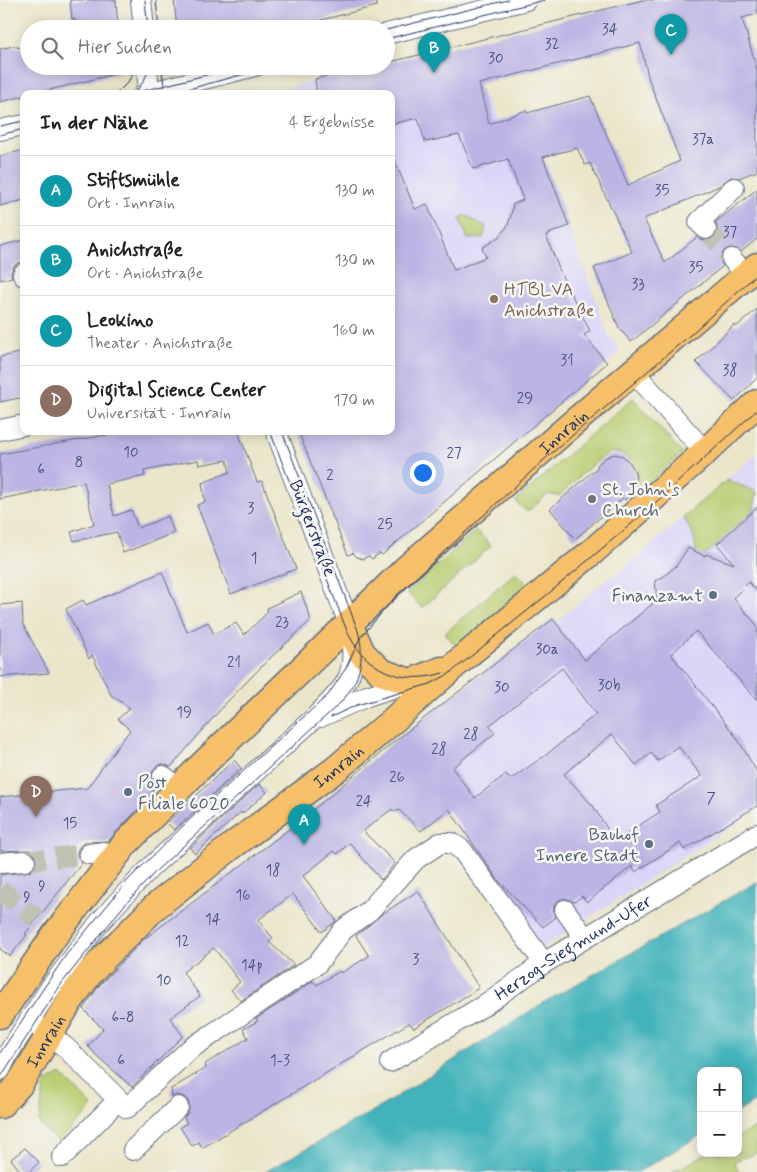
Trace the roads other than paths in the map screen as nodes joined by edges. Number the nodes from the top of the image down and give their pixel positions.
1 (141, 0) edge
2 (526, 0) edge
3 (143, 20) edge
4 (395, 32) edge
5 (147, 75) edge
6 (219, 75) edge
7 (148, 90) edge
8 (160, 90) edge
9 (20, 125) edge
10 (0, 130) edge
11 (734, 188) dead end
12 (706, 229) dead end
13 (745, 267) edge
14 (634, 371) junction
15 (757, 403) edge
16 (20, 426) edge
17 (0, 430) edge
18 (278, 435) edge
19 (705, 452) junction
20 (349, 624) junction
21 (456, 664) junction
22 (410, 682) junction
23 (311, 721) junction
24 (757, 834) edge
25 (25, 861) tunnel mouth
26 (0, 863) edge
27 (565, 910) dead end
28 (585, 938) junction
29 (544, 963) junction
30 (20, 985) junction
31 (0, 1015) edge
32 (40, 1027) junction
33 (390, 1062) dead end
34 (6, 1082) edge
35 (123, 1104) junction
36 (0, 1105) edge
37 (178, 1107) dead end
38 (133, 1150) dead end
39 (62, 1157) dead end

1 - 3 street
2 - 4 street
5 - 7 street
6 - 8 street
9 - 10 street
11 - 12 street
13 - 14 main road, Innrain
14 - 19 street
14 - 20 main road, Innrain
15 - 19 main road, Innrain
16 - 17 street
18 - 20 street, Bürgerstraße
19 - 21 main road, Innrain
20 - 22 main road
20 - 23 street, Bürgerstraße
20 - 30 main road, Innrain
21 - 22 main road
21 - 32 main road, Innrain
22 - 23 street
23 - 32 street, Bürgerstraße
24 - 28 street, Herzog-Siegmund-Ufer
25 - 26 street
27 - 28 street
28 - 29 street, Herzog-Siegmund-Ufer
29 - 33 street, Herzog-Siegmund-Ufer
29 - 35 street
30 - 31 main road, Innrain
30 - 32 street
32 - 34 main road, Innrain
32 - 35 street
34 - 36 main road, Innrain
35 - 39 street
37 - 38 street

